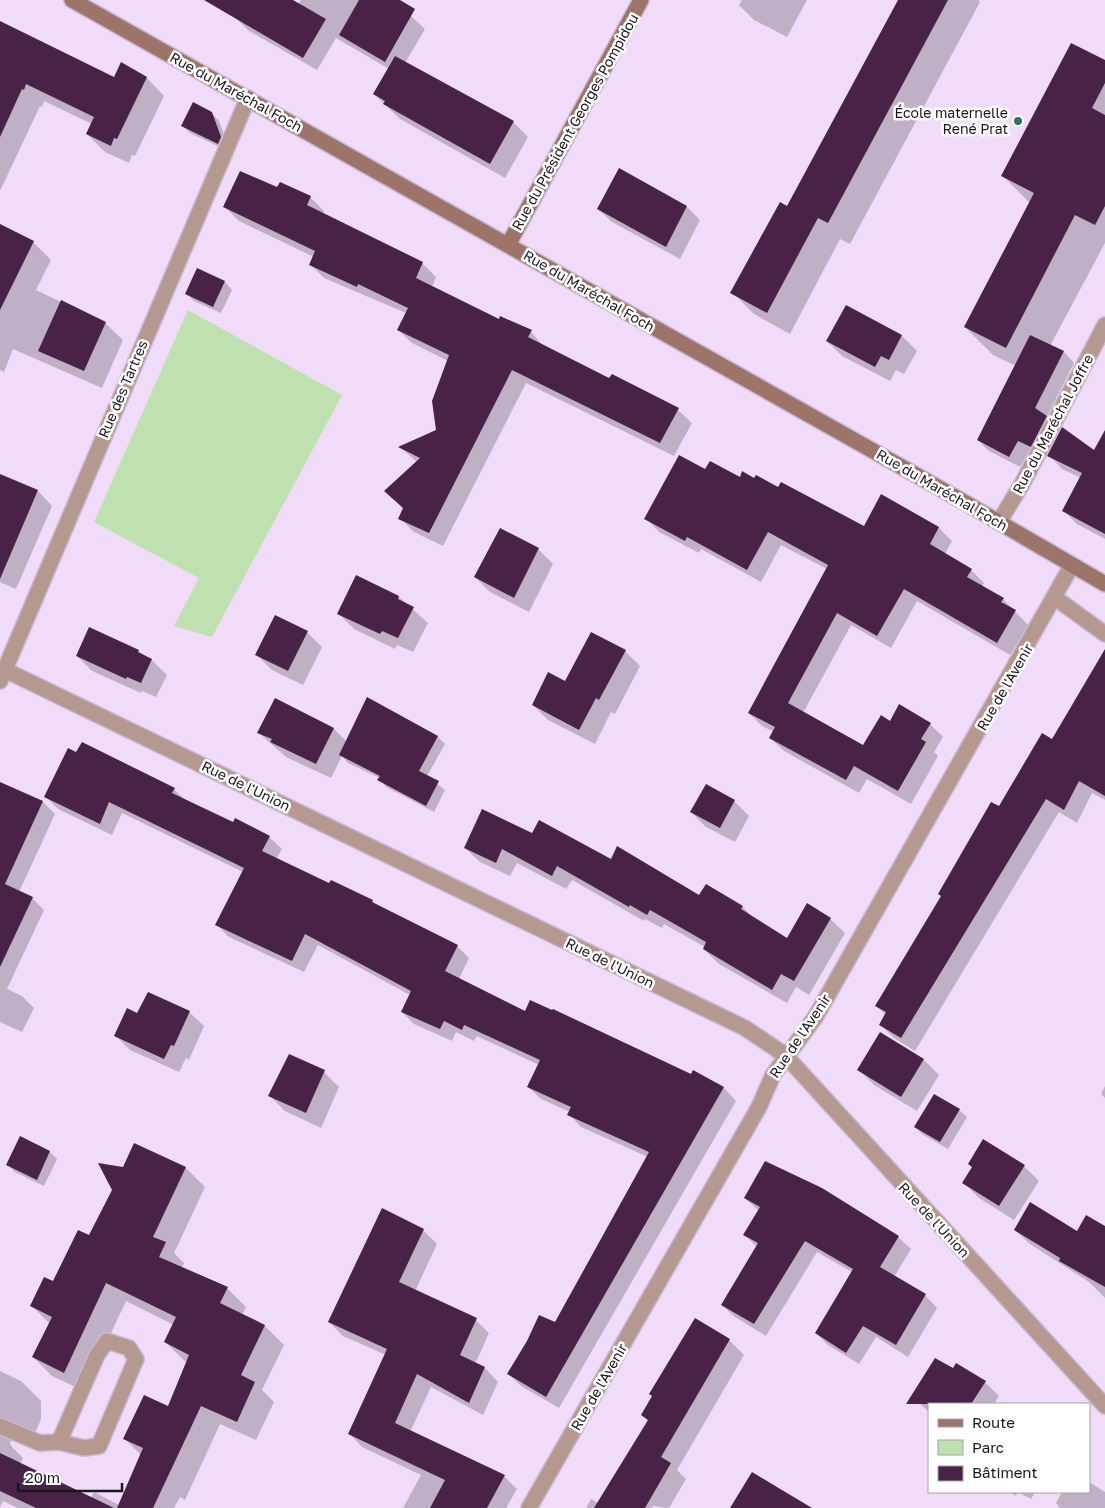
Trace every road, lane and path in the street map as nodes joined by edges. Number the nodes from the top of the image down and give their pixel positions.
1 (72, 0) edge
2 (641, 0) edge
3 (248, 98) junction
4 (508, 245) junction
5 (1105, 325) edge
6 (999, 522) junction
7 (1072, 565) junction
8 (1105, 584) edge
9 (1054, 597) junction
10 (1105, 634) edge
11 (2, 676) edge
12 (785, 1055) junction
13 (1105, 1406) edge
14 (0, 1426) edge
15 (59, 1442) junction
16 (530, 1508) edge

1 - 3 main road, Rue du Maréchal Foch
2 - 4 main road, Rue du Président Georges Pompidou
3 - 4 main road, Rue du Maréchal Foch
3 - 11 street, Rue des Tartres
4 - 6 main road, Rue du Maréchal Foch
5 - 6 street, Rue du Maréchal Joffre
6 - 7 main road, Rue du Maréchal Foch
7 - 8 main road, Rue du Maréchal Foch
7 - 9 street, Rue de l'Avenir
9 - 10 street
9 - 12 street, Rue de l'Avenir
11 - 12 street, Rue de l'Union
12 - 13 street, Rue de l'Union
12 - 16 street, Rue de l'Avenir
14 - 15 street
15 - 15 street

